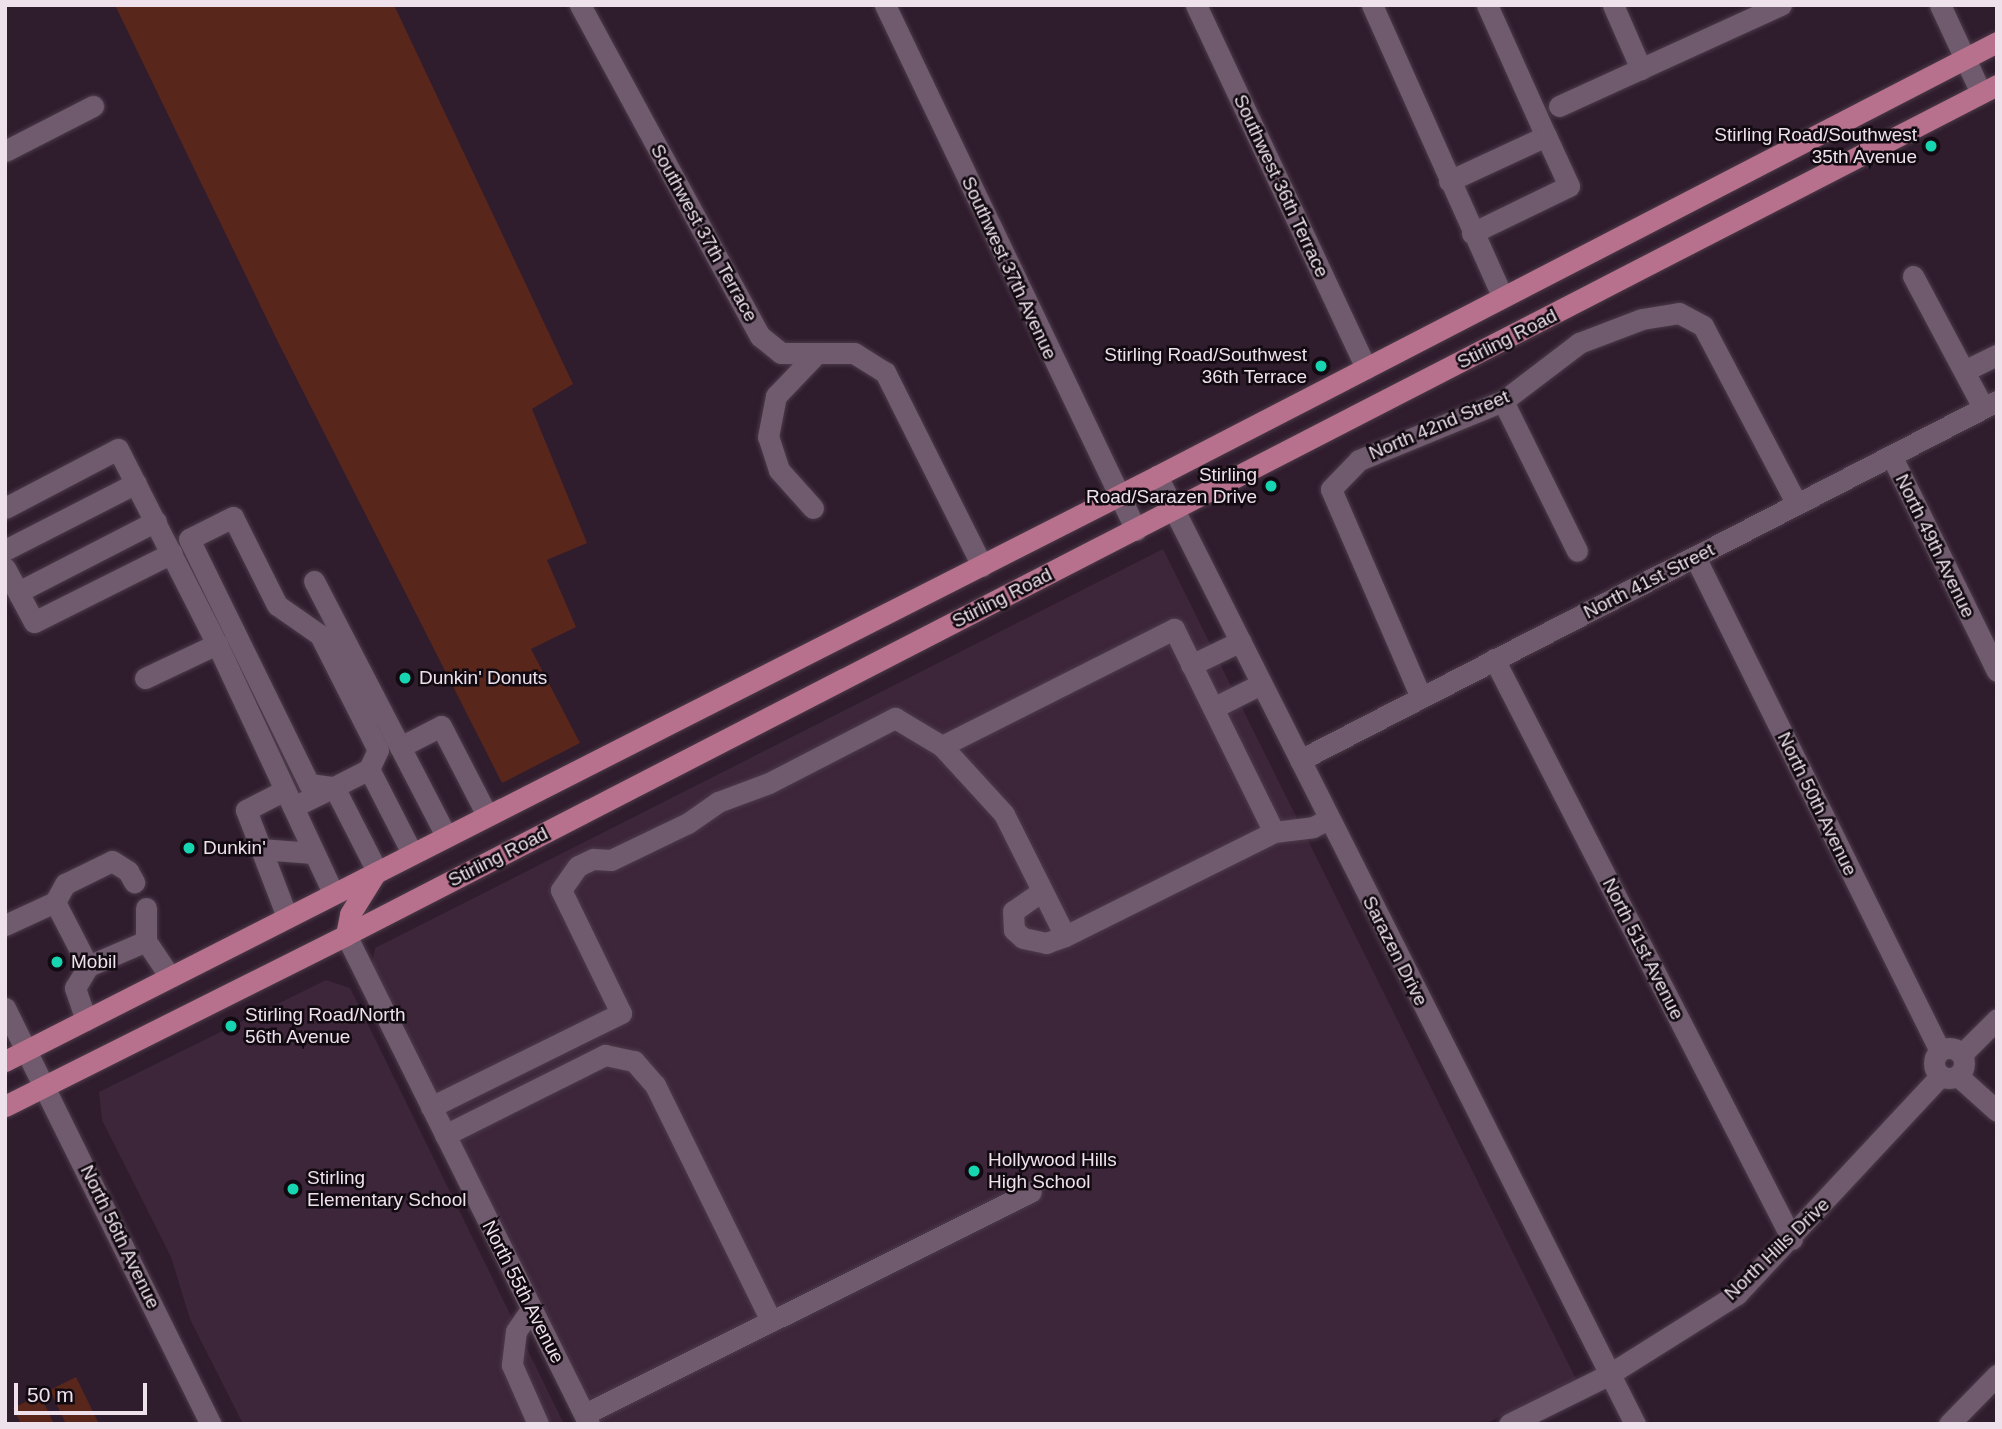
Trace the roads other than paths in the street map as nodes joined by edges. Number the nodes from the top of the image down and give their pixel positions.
1 (580, 5) edge
2 (886, 5) edge
3 (1196, 5) edge
4 (1372, 5) edge
5 (1487, 5) edge
6 (1613, 5) edge
7 (1781, 5) edge
8 (1940, 5) edge
9 (1997, 42) edge
10 (1965, 59) junction
11 (1641, 69) junction
12 (1989, 89) edge
13 (93, 106) dead end
14 (1559, 106) dead end
15 (1546, 136) junction
16 (5, 151) edge
17 (1450, 181) junction
18 (1472, 233) junction
19 (1913, 276) dead end
20 (1502, 296) junction
21 (817, 353) junction
22 (1997, 355) edge
23 (1366, 368) junction
24 (1964, 371) junction
25 (1503, 401) junction
26 (1990, 404) edge
27 (1892, 457) junction
28 (1157, 476) junction
29 (136, 482) junction
30 (1118, 496) junction
31 (1797, 504) junction
32 (5, 508) edge
33 (813, 508) dead end
34 (1174, 511) junction
35 (156, 521) junction
36 (1136, 530) junction
37 (5, 550) edge
38 (1577, 551) dead end
39 (173, 553) junction
40 (1695, 557) junction
41 (982, 566) junction
42 (5, 568) edge
43 (314, 581) dead end
44 (18, 592) junction
45 (1241, 641) junction
46 (217, 644) junction
47 (1494, 659) junction
48 (1191, 665) junction
49 (1997, 671) edge
50 (145, 678) dead end
51 (1261, 684) junction
52 (1420, 695) junction
53 (1213, 708) junction
54 (942, 746) junction
55 (400, 747) junction
56 (1300, 760) junction
57 (369, 769) junction
58 (334, 787) junction
59 (289, 799) junction
60 (487, 815) junction
61 (1329, 819) junction
62 (1274, 832) junction
63 (446, 836) junction
64 (260, 849) junction
65 (313, 853) junction
66 (412, 853) junction
67 (377, 870) junction
68 (134, 882) dead end
69 (1042, 891) junction
70 (333, 893) junction
71 (55, 902) junction
72 (146, 908) dead end
73 (287, 917) junction
74 (5, 925) edge
75 (346, 935) junction
76 (1065, 936) junction
77 (146, 941) junction
78 (88, 966) junction
79 (170, 977) junction
80 (5, 1008) edge
81 (1997, 1019) edge
82 (86, 1020) junction
83 (27, 1050) junction
84 (1940, 1051) junction
85 (1962, 1054) junction
86 (5, 1062) edge
87 (1949, 1076) junction
88 (45, 1085) junction
89 (5, 1105) edge
90 (431, 1107) junction
91 (1997, 1111) edge
92 (445, 1136) junction
93 (1031, 1192) dead end
94 (1792, 1239) junction
95 (531, 1308) junction
96 (771, 1321) junction
97 (1608, 1375) junction
98 (1997, 1375) edge
99 (587, 1419) edge
100 (211, 1424) edge
101 (538, 1424) edge
102 (1509, 1424) edge
103 (1635, 1424) edge
104 (1949, 1424) edge

1 - 21 street, Southwest 37th Terrace
2 - 30 street, Southwest 37th Avenue
3 - 23 street, Southwest 36th Terrace
4 - 17 street
5 - 15 street
6 - 11 street
7 - 11 street
8 - 10 street
9 - 10 main road, Stirling Road
10 - 12 street
10 - 20 main road, Stirling Road
11 - 14 street
12 - 34 main road, Stirling Road
13 - 16 street
15 - 17 street
15 - 18 street
17 - 18 street
18 - 20 street
19 - 24 street
20 - 23 main road, Stirling Road
21 - 33 street
21 - 41 street, Southwest 37th Terrace
22 - 24 street
23 - 28 main road, Stirling Road
24 - 26 street
25 - 31 street, North 42nd Street
25 - 38 street
25 - 52 street, North 42nd Street
26 - 27 street, North 41st Street
27 - 31 street, North 41st Street
27 - 49 street, North 49th Avenue
28 - 30 main road, Stirling Road
28 - 34 street, Sarazen Drive
29 - 32 street
29 - 35 street
29 - 37 street
30 - 36 street, Southwest 37th Avenue
30 - 41 main road, Stirling Road
31 - 40 street, North 41st Street
34 - 36 main road, Stirling Road
34 - 45 street, Sarazen Drive
35 - 39 street
35 - 44 street
36 - 75 main road, Stirling Road
39 - 44 street
39 - 46 street
40 - 47 street, North 41st Street
40 - 84 street, North 50th Avenue
41 - 60 main road, Stirling Road
42 - 44 street
43 - 55 street
45 - 48 street
45 - 51 street, Sarazen Drive
46 - 50 street
46 - 59 street
47 - 52 street, North 41st Street
47 - 94 street, North 51st Avenue
48 - 53 street
48 - 54 street
51 - 53 street
51 - 56 street, Sarazen Drive
52 - 56 street, North 41st Street
53 - 62 street
54 - 69 street
54 - 90 street
55 - 60 street
55 - 63 street
56 - 61 street, Sarazen Drive
57 - 58 street
57 - 58 street
57 - 66 street
58 - 59 street
58 - 67 street
59 - 64 street
59 - 65 street
60 - 63 main road, Stirling Road
61 - 62 street
61 - 97 street, Sarazen Drive
62 - 76 street
63 - 66 main road, Stirling Road
64 - 65 street
64 - 73 street
65 - 70 street
66 - 67 main road, Stirling Road
67 - 70 main road, Stirling Road
67 - 75 main road
68 - 71 street
69 - 76 street
69 - 76 street
70 - 73 main road, Stirling Road
71 - 74 street
71 - 78 street
72 - 77 street
73 - 79 main road, Stirling Road
75 - 88 main road, Stirling Road
75 - 90 street, North 55th Avenue
77 - 78 street
77 - 79 street
78 - 82 street
79 - 82 main road, Stirling Road
80 - 83 street, North 56th Avenue
81 - 85 street
82 - 83 main road, Stirling Road
83 - 86 main road, Stirling Road
83 - 88 street, North 56th Avenue
84 - 85 street
84 - 87 street
85 - 87 street
87 - 91 street
87 - 94 street, North Hills Drive
88 - 89 main road, Stirling Road
88 - 100 street, North 56th Avenue
90 - 92 street, North 55th Avenue
92 - 95 street, North 55th Avenue
92 - 96 street
93 - 96 street
94 - 97 street, North Hills Drive
95 - 99 street, North 55th Avenue
95 - 101 street
96 - 99 street
97 - 102 street, North Hills Drive
97 - 103 street, Sarazen Drive
98 - 104 street

